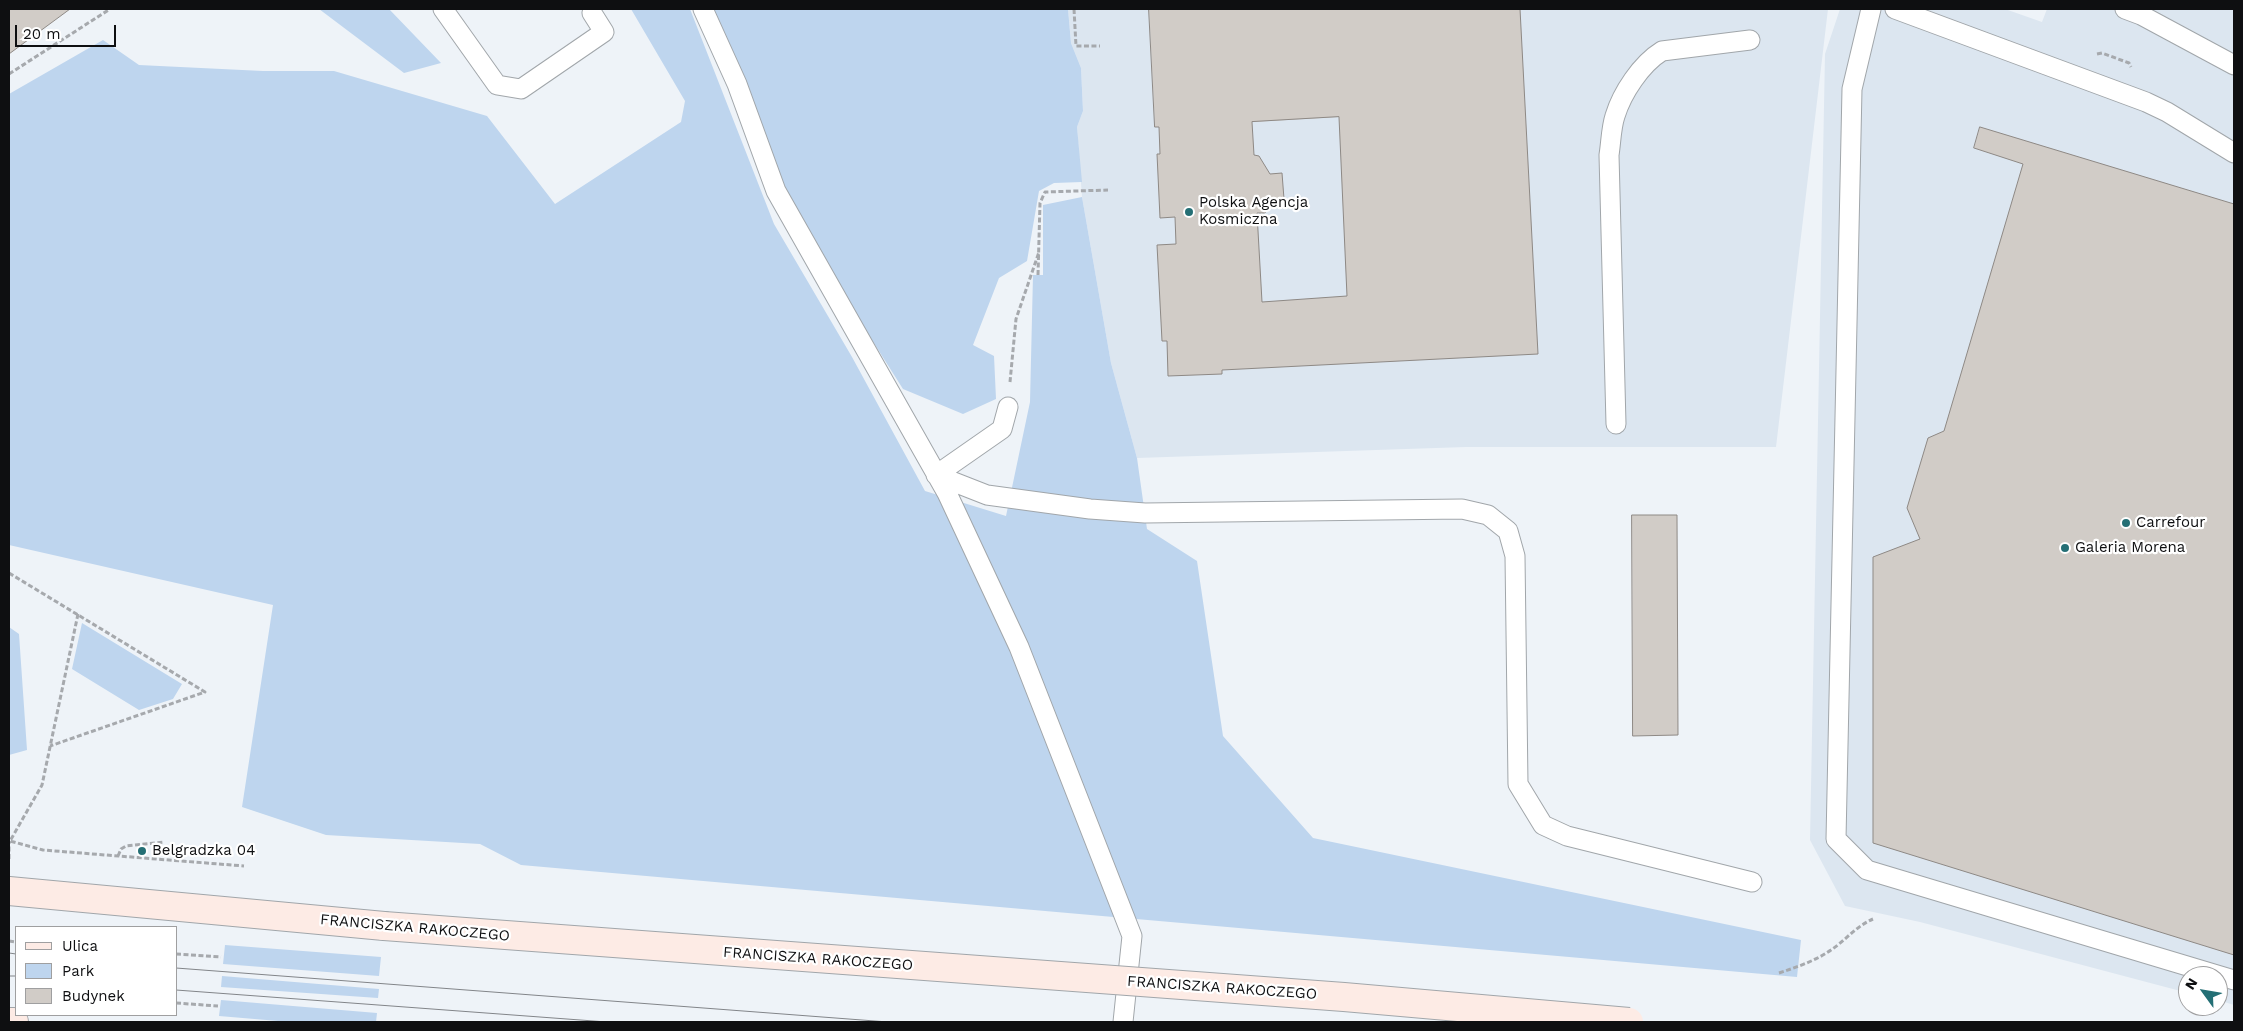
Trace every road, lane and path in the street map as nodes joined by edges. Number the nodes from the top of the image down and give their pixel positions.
1 (110, 9) edge
2 (443, 9) edge
3 (703, 9) edge
4 (1074, 9) edge
5 (1871, 9) edge
6 (1895, 9) edge
7 (2127, 9) edge
8 (592, 13) dead end
9 (1750, 40) dead end
10 (1100, 46) dead end
11 (2234, 65) edge
12 (9, 74) edge
13 (2234, 153) edge
14 (1108, 190) dead end
15 (1039, 252) junction
16 (1038, 275) dead end
17 (1008, 407) joint
18 (1616, 424) dead end
19 (936, 475) junction
20 (9, 573) edge
21 (78, 614) junction
22 (50, 746) junction
23 (10, 841) edge
24 (164, 842) dead end
25 (118, 856) junction
26 (9, 859) edge
27 (244, 866) dead end
28 (1752, 882) dead end
29 (9, 891) edge
30 (1873, 919) dead end
31 (178, 954) edge
32 (221, 957) dead end
33 (1779, 973) dead end
34 (2234, 980) edge
35 (178, 1003) edge
36 (218, 1006) dead end
37 (9, 1022) edge
38 (14, 1022) edge
39 (1123, 1022) edge
40 (1628, 1022) edge

1 - 12 path
2 - 8 lane
3 - 19 lane
4 - 10 path
5 - 34 lane
6 - 13 lane
7 - 11 lane
9 - 18 lane
14 - 15 path
15 - 16 path
15 - 17 path
17 - 19 lane
19 - 28 lane
19 - 39 lane
20 - 21 path
21 - 22 path
21 - 22 path
22 - 23 path
23 - 25 path
23 - 26 path
24 - 25 path
25 - 27 path
29 - 40 main road, FRANCISZKA RAKOCZEGO, bridge
30 - 33 path
31 - 32 path
35 - 36 path
37 - 38 main road

